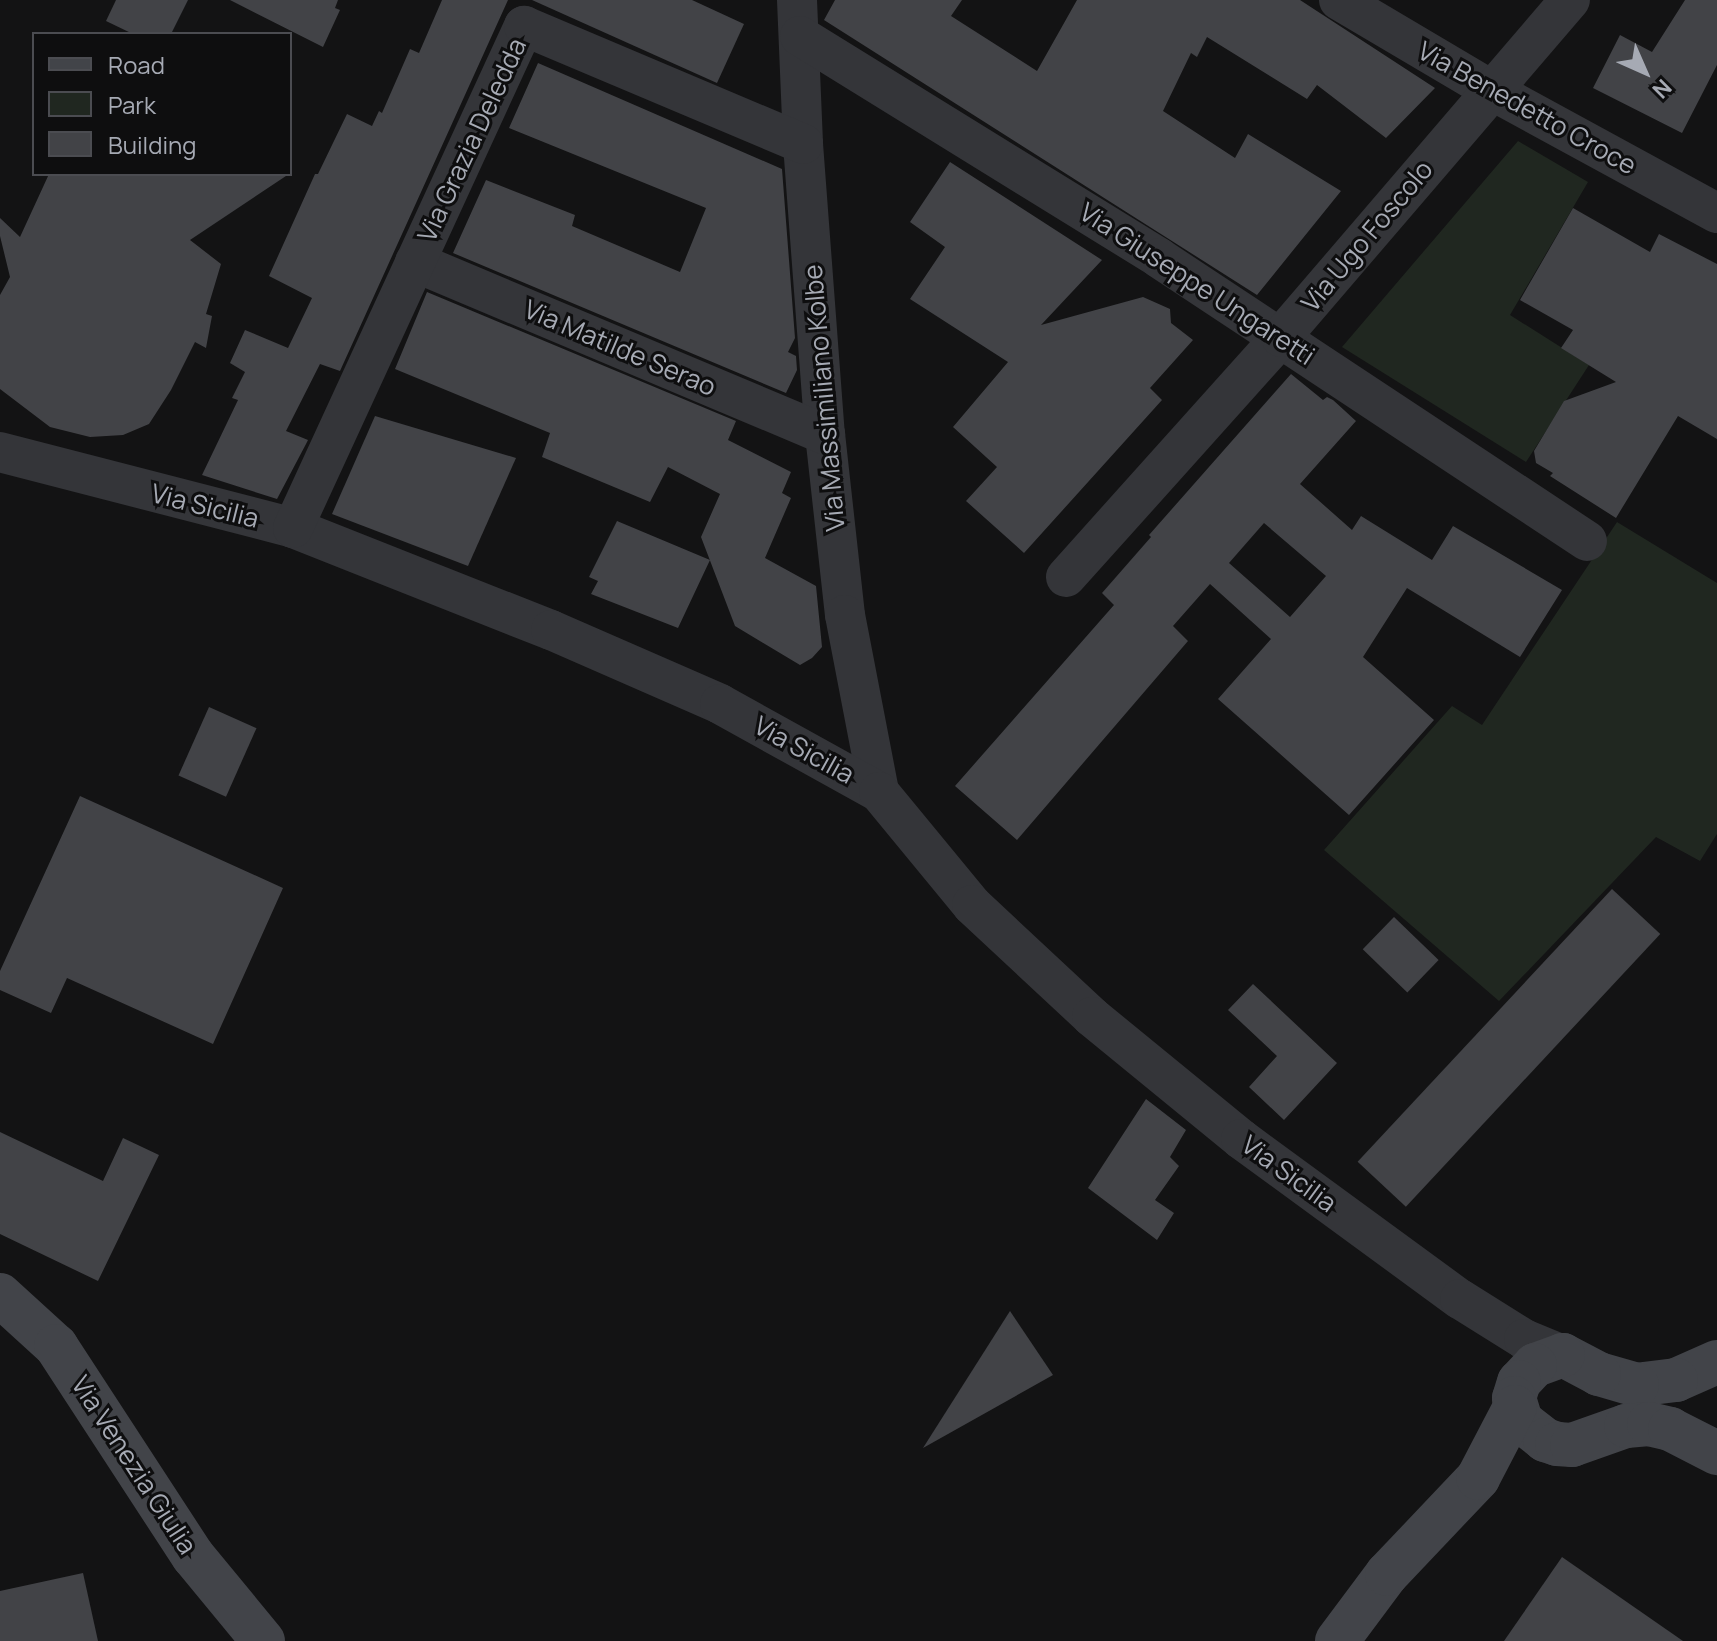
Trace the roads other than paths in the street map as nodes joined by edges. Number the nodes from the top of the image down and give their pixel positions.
1 (1339, 0) edge
2 (1570, 0) edge
3 (799, 18) edge
4 (1491, 90) junction
5 (803, 144) junction
6 (1717, 213) edge
7 (415, 262) junction
8 (1281, 337) junction
9 (825, 434) junction
10 (0, 452) edge
11 (293, 528) junction
12 (1587, 541) dead end
13 (1066, 577) dead end
14 (879, 792) junction
15 (0, 1295) edge
16 (1460, 1299) junction
17 (1563, 1355) junction
18 (1717, 1362) edge
19 (1515, 1400) junction
20 (1572, 1445) junction
21 (1717, 1453) edge
22 (1478, 1478) junction
23 (263, 1641) edge
24 (1337, 1641) edge

1 - 4 street, Via Benedetto Croce
2 - 4 street, Via Ugo Foscolo
3 - 5 street, Via Massimiliano Kolbe
3 - 8 street, Via Giuseppe Ungaretti
4 - 6 street, Via Benedetto Croce
4 - 8 street, Via Ugo Foscolo
5 - 7 street, Via Grazia Deledda
5 - 9 street, Via Massimiliano Kolbe
7 - 9 street, Via Matilde Serao
7 - 11 street, Via Grazia Deledda
8 - 12 street, Via Giuseppe Ungaretti
8 - 13 street, Via Ugo Foscolo
9 - 14 street, Via Massimiliano Kolbe
10 - 11 street, Via Sicilia
11 - 14 street, Via Sicilia
14 - 16 street, Via Sicilia
15 - 23 street, Via Venezia Giulia
16 - 17 street, Via Sicilia
16 - 19 street, Via Sicilia
17 - 18 street
17 - 19 street
19 - 20 street
19 - 22 street
20 - 21 street
20 - 22 street
22 - 24 street

